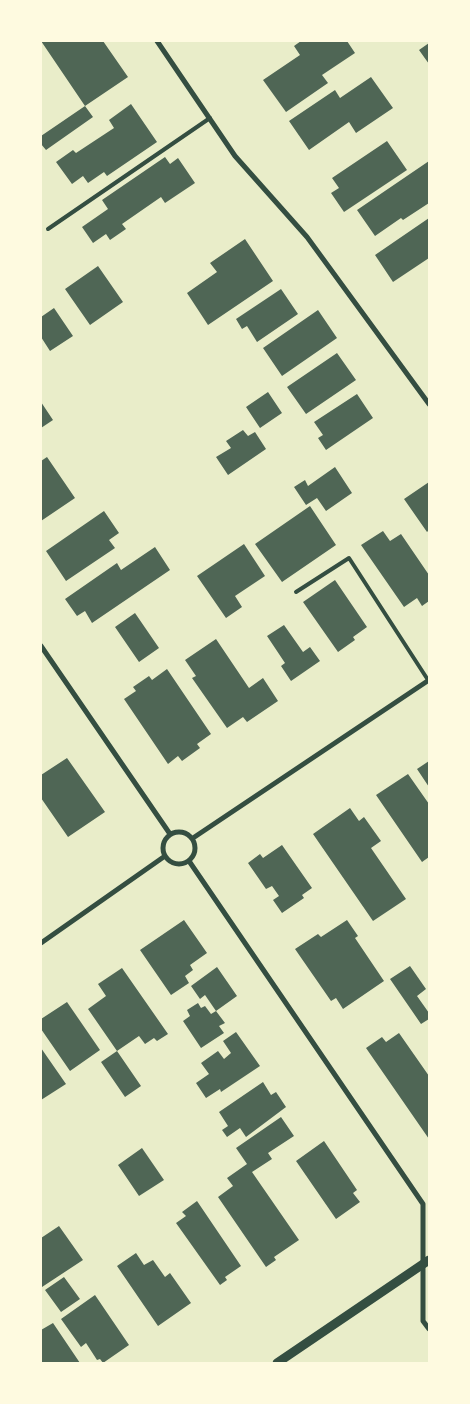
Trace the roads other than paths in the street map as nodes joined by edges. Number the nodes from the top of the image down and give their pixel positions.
1 (157, 41) edge
2 (210, 118) junction
3 (48, 229) dead end
4 (429, 404) edge
5 (296, 592) dead end
6 (41, 646) edge
7 (428, 680) edge
8 (170, 834) junction
9 (192, 838) junction
10 (165, 856) junction
11 (189, 861) junction
12 (41, 943) edge
13 (426, 1262) edge
14 (429, 1329) edge
15 (277, 1363) edge

1 - 2 street
2 - 3 lane
2 - 4 street
5 - 7 lane
6 - 8 street
7 - 9 street
8 - 9 street
8 - 10 street
9 - 11 street
10 - 11 street
10 - 12 street
11 - 13 street
13 - 14 street
13 - 15 street

